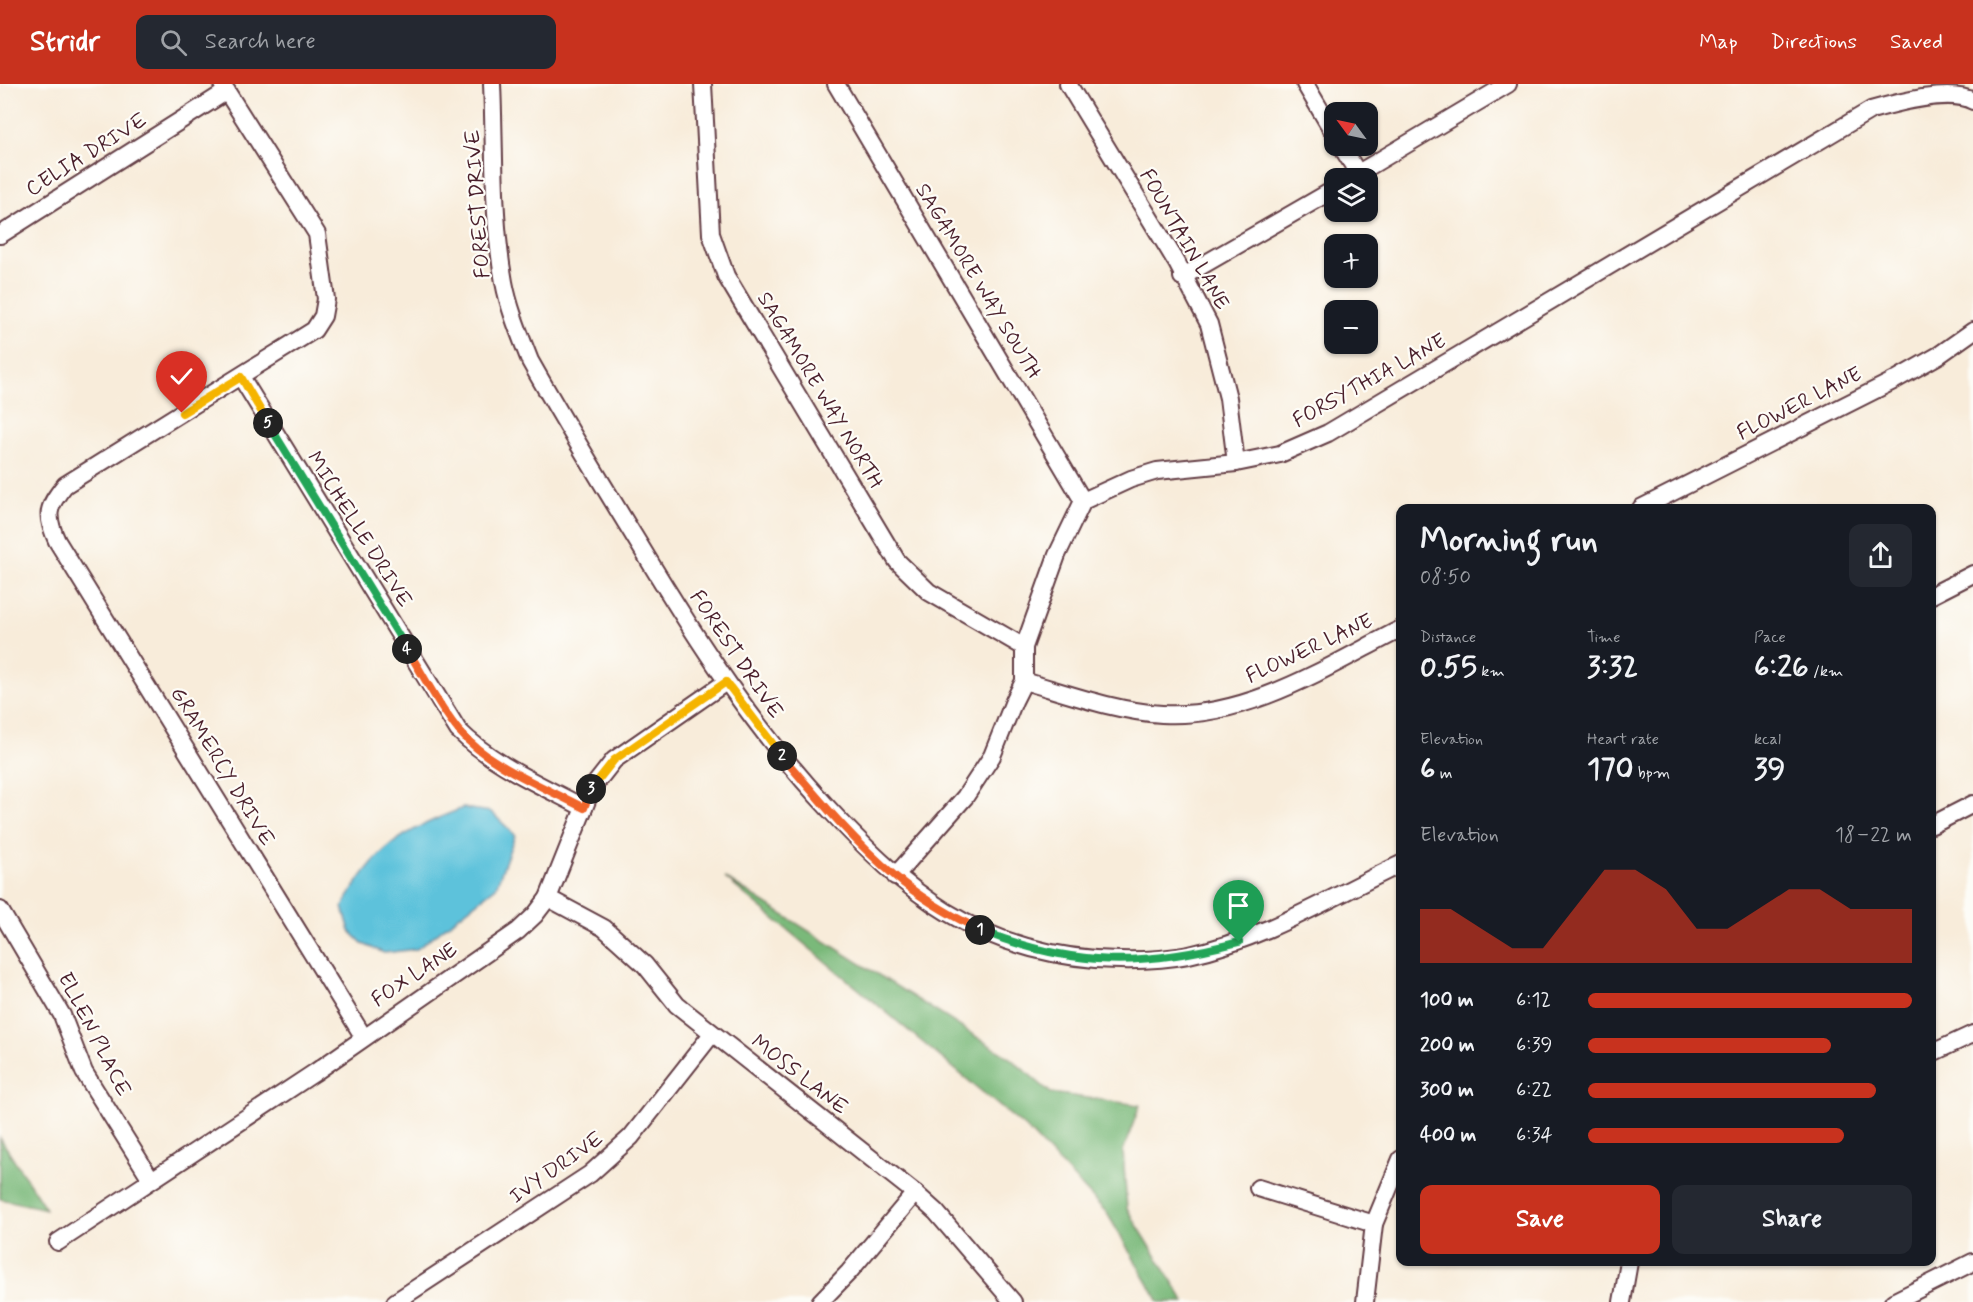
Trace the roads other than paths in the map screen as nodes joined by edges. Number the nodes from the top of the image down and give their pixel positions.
1 (492, 84) edge
2 (703, 84) edge
3 (836, 84) edge
4 (1068, 84) edge
5 (1305, 84) edge
6 (1508, 84) edge
7 (224, 88) edge
8 (1966, 94) edge
9 (1324, 116) edge
10 (1367, 168) edge
11 (1324, 195) edge
12 (0, 235) edge
13 (1182, 278) junction
14 (1973, 331) edge
15 (241, 377) junction
16 (1236, 464) junction
17 (1083, 501) junction
18 (1649, 504) edge
19 (1973, 574) edge
20 (1936, 593) edge
21 (1396, 632) edge
22 (1024, 647) junction
23 (1024, 681) junction
24 (726, 682) junction
25 (1973, 804) edge
26 (584, 808) junction
27 (1936, 823) edge
28 (1396, 866) edge
29 (895, 876) junction
30 (548, 898) junction
31 (0, 910) edge
32 (712, 1034) junction
33 (1973, 1034) edge
34 (363, 1036) junction
35 (1936, 1051) edge
36 (1396, 1171) edge
37 (151, 1179) junction
38 (1258, 1188) dead end
39 (915, 1193) junction
40 (1374, 1224) junction
41 (58, 1242) dead end
42 (1973, 1262) edge
43 (1628, 1266) edge
44 (395, 1302) edge
45 (820, 1302) edge
46 (1013, 1302) edge
47 (1365, 1302) edge
48 (1622, 1302) edge
49 (1893, 1302) edge

1 - 24 street, FOREST DRIVE
2 - 22 street, SAGAMORE WAY NORTH
3 - 17 street, SAGAMORE WAY SOUTH
4 - 13 street, FOUNTAIN LANE
5 - 9 street
6 - 10 street
7 - 12 street, CELIA DRIVE
7 - 15 street
8 - 16 street, FORSYTHIA LANE
11 - 13 street
13 - 16 street, FOUNTAIN LANE
14 - 18 street, FLOWER LANE
15 - 26 street, MICHELLE DRIVE
15 - 34 street, GRAMERCY DRIVE
16 - 17 street, FORSYTHIA LANE
17 - 22 street
19 - 20 street
21 - 23 street, FLOWER LANE
22 - 23 street
23 - 29 street
24 - 26 street, FOX LANE
24 - 29 street, FOREST DRIVE
25 - 27 street
26 - 30 street, FOX LANE
28 - 29 street, FOREST DRIVE
30 - 32 street, MOSS LANE
30 - 34 street, FOX LANE
31 - 37 street, ELLEN PLACE
32 - 39 street, MOSS LANE
32 - 44 street, IVY DRIVE
33 - 35 street
34 - 37 street, FOX LANE
36 - 40 street
37 - 41 street, FOX LANE
38 - 40 street
39 - 45 street
39 - 46 street, MOSS LANE
40 - 47 street
42 - 49 street
43 - 48 street

